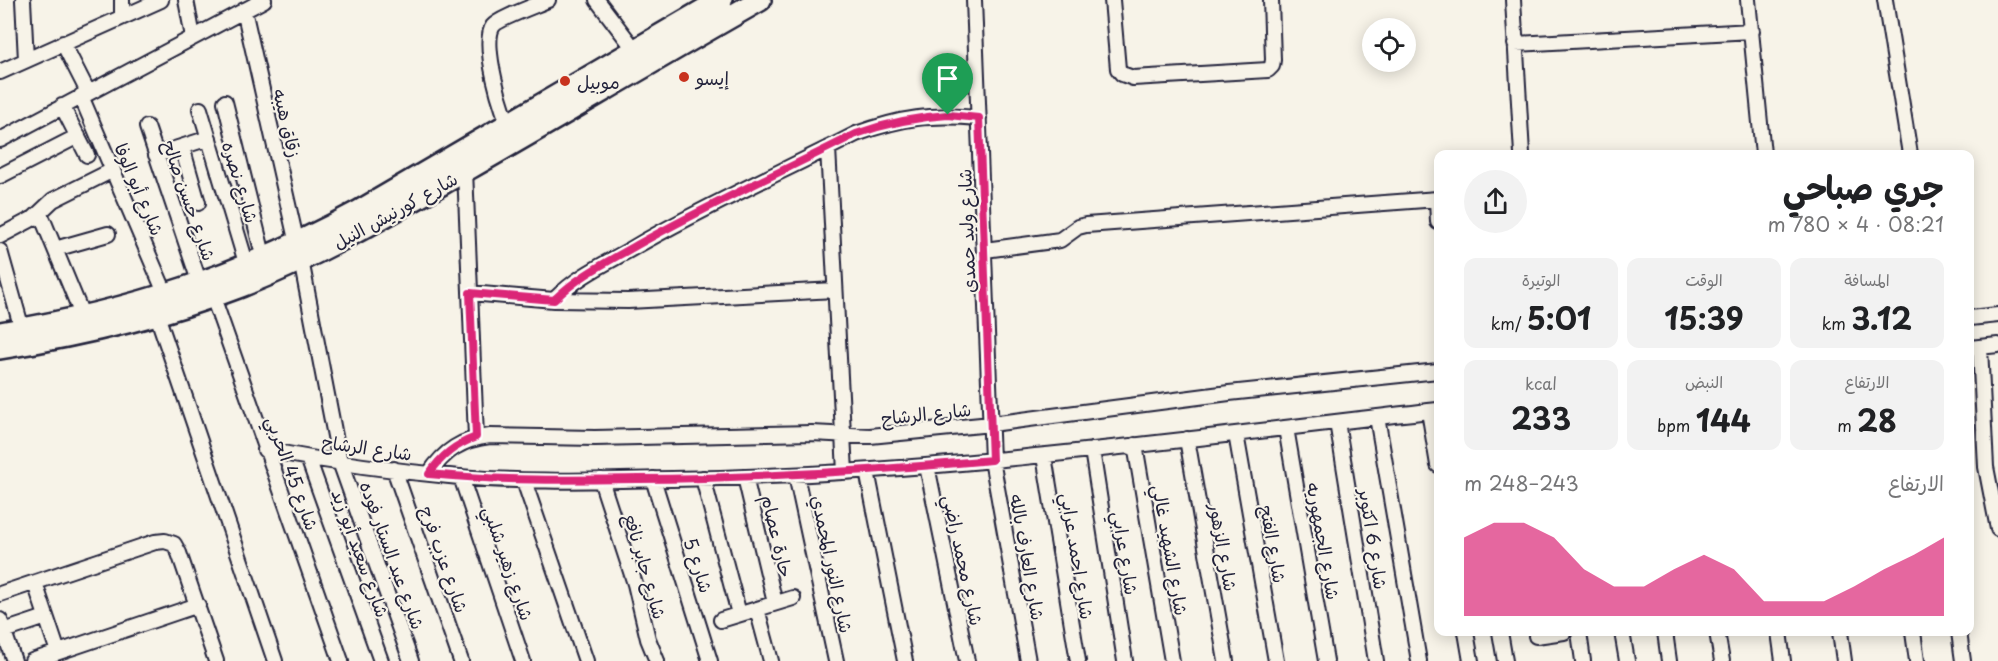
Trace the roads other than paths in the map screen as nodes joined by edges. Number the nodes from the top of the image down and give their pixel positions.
1 (23, 0) edge
2 (122, 0) edge
3 (161, 0) edge
4 (186, 0) edge
5 (264, 0) edge
6 (548, 0) edge
7 (597, 0) edge
8 (721, 0) edge
9 (760, 0) edge
10 (974, 0) edge
11 (1112, 0) edge
12 (1271, 0) edge
13 (1512, 0) edge
14 (1748, 0) edge
15 (1885, 0) edge
16 (244, 10) junction
17 (122, 17) junction
18 (1752, 31) junction
19 (193, 37) junction
20 (63, 43) junction
21 (1515, 44) junction
22 (635, 50) junction
23 (26, 60) junction
24 (0, 72) edge
25 (85, 94) junction
26 (225, 102) dead end
27 (62, 106) junction
28 (200, 109) dead end
29 (979, 118) junction
30 (147, 127) dead end
31 (513, 132) junction
32 (78, 136) junction
33 (209, 138) junction
34 (0, 140) edge
35 (182, 147) junction
36 (828, 148) junction
37 (1522, 150) edge
38 (1763, 150) edge
39 (1909, 150) edge
40 (87, 155) dead end
41 (156, 155) junction
42 (112, 170) junction
43 (465, 170) junction
44 (0, 176) edge
45 (1434, 199) edge
46 (198, 203) dead end
47 (34, 218) junction
48 (2, 231) edge
49 (108, 234) dead end
50 (55, 249) junction
51 (985, 250) junction
52 (0, 251) edge
53 (299, 252) junction
54 (256, 263) junction
55 (206, 290) junction
56 (836, 290) junction
57 (470, 293) junction
58 (554, 300) junction
59 (161, 305) junction
60 (1998, 315) edge
61 (83, 317) junction
62 (1974, 318) edge
63 (22, 329) junction
64 (0, 333) edge
65 (1998, 345) edge
66 (0, 348) edge
67 (1975, 348) edge
68 (1434, 371) edge
69 (1434, 410) edge
70 (1377, 417) junction
71 (1337, 422) junction
72 (991, 424) junction
73 (1286, 428) junction
74 (1236, 434) junction
75 (843, 436) junction
76 (476, 437) junction
77 (1187, 439) junction
78 (1135, 445) junction
79 (265, 450) junction
80 (1092, 450) junction
81 (1044, 456) junction
82 (308, 458) junction
83 (992, 460) junction
84 (340, 462) junction
85 (927, 466) junction
86 (394, 469) junction
87 (867, 471) junction
88 (845, 472) junction
89 (429, 474) junction
90 (796, 475) junction
91 (461, 477) junction
92 (745, 477) junction
93 (703, 478) junction
94 (652, 479) junction
95 (602, 480) junction
96 (524, 481) junction
97 (1998, 530) edge
98 (34, 583) junction
99 (0, 594) edge
100 (793, 597) dead end
101 (775, 603) junction
102 (198, 605) junction
103 (757, 609) junction
104 (739, 614) junction
105 (46, 617) junction
106 (721, 620) dead end
107 (2, 626) edge
108 (1467, 636) edge
109 (1501, 636) edge
110 (1580, 636) edge
111 (1623, 636) edge
112 (1666, 636) edge
113 (1718, 636) edge
114 (1780, 636) edge
115 (1841, 636) edge
116 (1914, 636) edge
117 (1960, 636) edge
118 (58, 652) junction
119 (14, 661) edge
120 (32, 661) edge
121 (216, 661) edge
122 (275, 661) edge
123 (341, 661) edge
124 (381, 661) edge
125 (411, 661) edge
126 (461, 661) edge
127 (523, 661) edge
128 (586, 661) edge
129 (657, 661) edge
130 (710, 661) edge
131 (771, 661) edge
132 (836, 661) edge
133 (905, 661) edge
134 (967, 661) edge
135 (1028, 661) edge
136 (1078, 661) edge
137 (1125, 661) edge
138 (1172, 661) edge
139 (1226, 661) edge
140 (1276, 661) edge
141 (1326, 661) edge
142 (1376, 661) edge
143 (1419, 661) edge
144 (1471, 661) edge
145 (1505, 661) edge
146 (1583, 661) edge
147 (1627, 661) edge
148 (1669, 661) edge
149 (1722, 661) edge
150 (1783, 661) edge
151 (1844, 661) edge
152 (1917, 661) edge
153 (1963, 661) edge

1 - 23 street
2 - 17 street
3 - 17 street
4 - 19 street
5 - 16 street
6 - 31 street
7 - 22 street
8 - 22 highway, شارع كورنيش النيل
9 - 31 highway, شارع كورنيش النيل
10 - 29 street, شارع وليد حمدى
11 - 12 street
13 - 21 street
14 - 18 street
15 - 39 street
16 - 19 street
16 - 53 street, زقاق هيبه
17 - 20 street
18 - 21 street
18 - 38 street
19 - 25 street
20 - 23 street
20 - 25 street, شارع أبو الوفا
21 - 37 street
22 - 31 highway, شارع كورنيش النيل
23 - 24 street
25 - 27 street
25 - 42 street, شارع أبو الوفا
26 - 54 street
27 - 32 street
27 - 34 street
28 - 33 street, شارع نصره
29 - 36 street
29 - 51 street, شارع وليد حمدى
30 - 41 street, شارع حسن صالح
31 - 43 highway, شارع كورنيش النيل
31 - 53 highway, شارع كورنيش النيل
32 - 40 street
32 - 44 street
33 - 35 street
33 - 54 street, شارع نصره
35 - 41 street
35 - 46 street
36 - 56 street
36 - 58 street
41 - 55 street, شارع حسن صالح
42 - 47 street
42 - 59 street, شارع أبو الوفا
43 - 53 highway, شارع كورنيش النيل
43 - 57 street
45 - 51 street
47 - 48 street
47 - 50 street
49 - 50 street
50 - 61 street
51 - 72 street, شارع وليد حمدى
52 - 63 street
53 - 54 highway, شارع كورنيش النيل
53 - 55 highway, شارع كورنيش النيل
53 - 84 street, زقاق هيبه
54 - 55 highway, شارع كورنيش النيل
55 - 59 highway, شارع كورنيش النيل
55 - 79 street, شارع 45 الحربي
56 - 58 street
56 - 75 street
57 - 58 street
57 - 76 street
59 - 61 highway, شارع كورنيش النيل
59 - 66 highway, شارع كورنيش النيل
59 - 122 street, شارع أبو الوفا
60 - 62 street
61 - 63 highway, شارع كورنيش النيل
63 - 64 highway, شارع كورنيش النيل
65 - 67 street
67 - 97 street
68 - 72 street, شارع الرشاح
69 - 70 street, شارع الرشاح
70 - 71 street, شارع الرشاح
70 - 143 street
71 - 73 street, شارع الرشاح
71 - 142 street, شارع 6 اكتوبر
72 - 75 street, شارع الرشاح
72 - 83 street, شارع وليد حمدى
73 - 74 street, شارع الرشاح
73 - 141 street, شارع الجمهوريه
74 - 77 street, شارع الرشاح
74 - 140 street, شارع الفتح
75 - 76 street, شارع الرشاح
75 - 88 street
76 - 89 street, شارع الرشاح
77 - 78 street, شارع الرشاح
77 - 139 street, شارع الزهور
78 - 80 street, شارع الرشاح
78 - 138 street, شارع الشهيد غالي
79 - 82 street, شارع الرشاح
79 - 123 street, شارع 45 الحربي
80 - 81 street, شارع الرشاح
80 - 137 street, شارع عرابي
81 - 83 street, شارع الرشاح
81 - 136 street, شارع احمد عرابي
82 - 84 street, شارع الرشاح
82 - 124 street, شارع سعيد أبو زيد
83 - 85 street, شارع الرشاح
83 - 135 street, شارع العارف بالله
84 - 86 street, شارع الرشاح
84 - 125 street, شارع عبد الستار فوده
85 - 87 street, شارع الرشاح
85 - 134 street, شارع محمد راضي
86 - 89 street, شارع الرشاح
86 - 126 street, شارع عزب فرج
87 - 88 street, شارع الرشاح
87 - 133 street
88 - 90 street, شارع الرشاح
89 - 91 street, شارع الرشاح
90 - 92 street, شارع الرشاح
90 - 132 street, شارع النور المحمدي
91 - 96 street, شارع الرشاح
91 - 127 street, شارع زهير شلبي
92 - 93 street, شارع الرشاح
92 - 101 street, حارة عصام
93 - 94 street, شارع الرشاح
93 - 104 street
94 - 95 street, شارع الرشاح
94 - 130 street, شارع 5
95 - 96 street, شارع الرشاح
95 - 129 street, شارع جابر نافع
96 - 128 street
98 - 99 street
98 - 102 street
98 - 105 street
100 - 101 street, حارة عصام
101 - 103 street, حارة عصام
102 - 118 street
102 - 121 street
103 - 104 street, حارة عصام
103 - 131 street
104 - 106 street, حارة عصام
105 - 107 street
105 - 118 street
107 - 119 street
108 - 144 street
109 - 145 street
110 - 146 street
111 - 147 street
112 - 148 street
113 - 149 street
114 - 150 street
115 - 151 street
116 - 152 street
117 - 153 street
118 - 120 street

